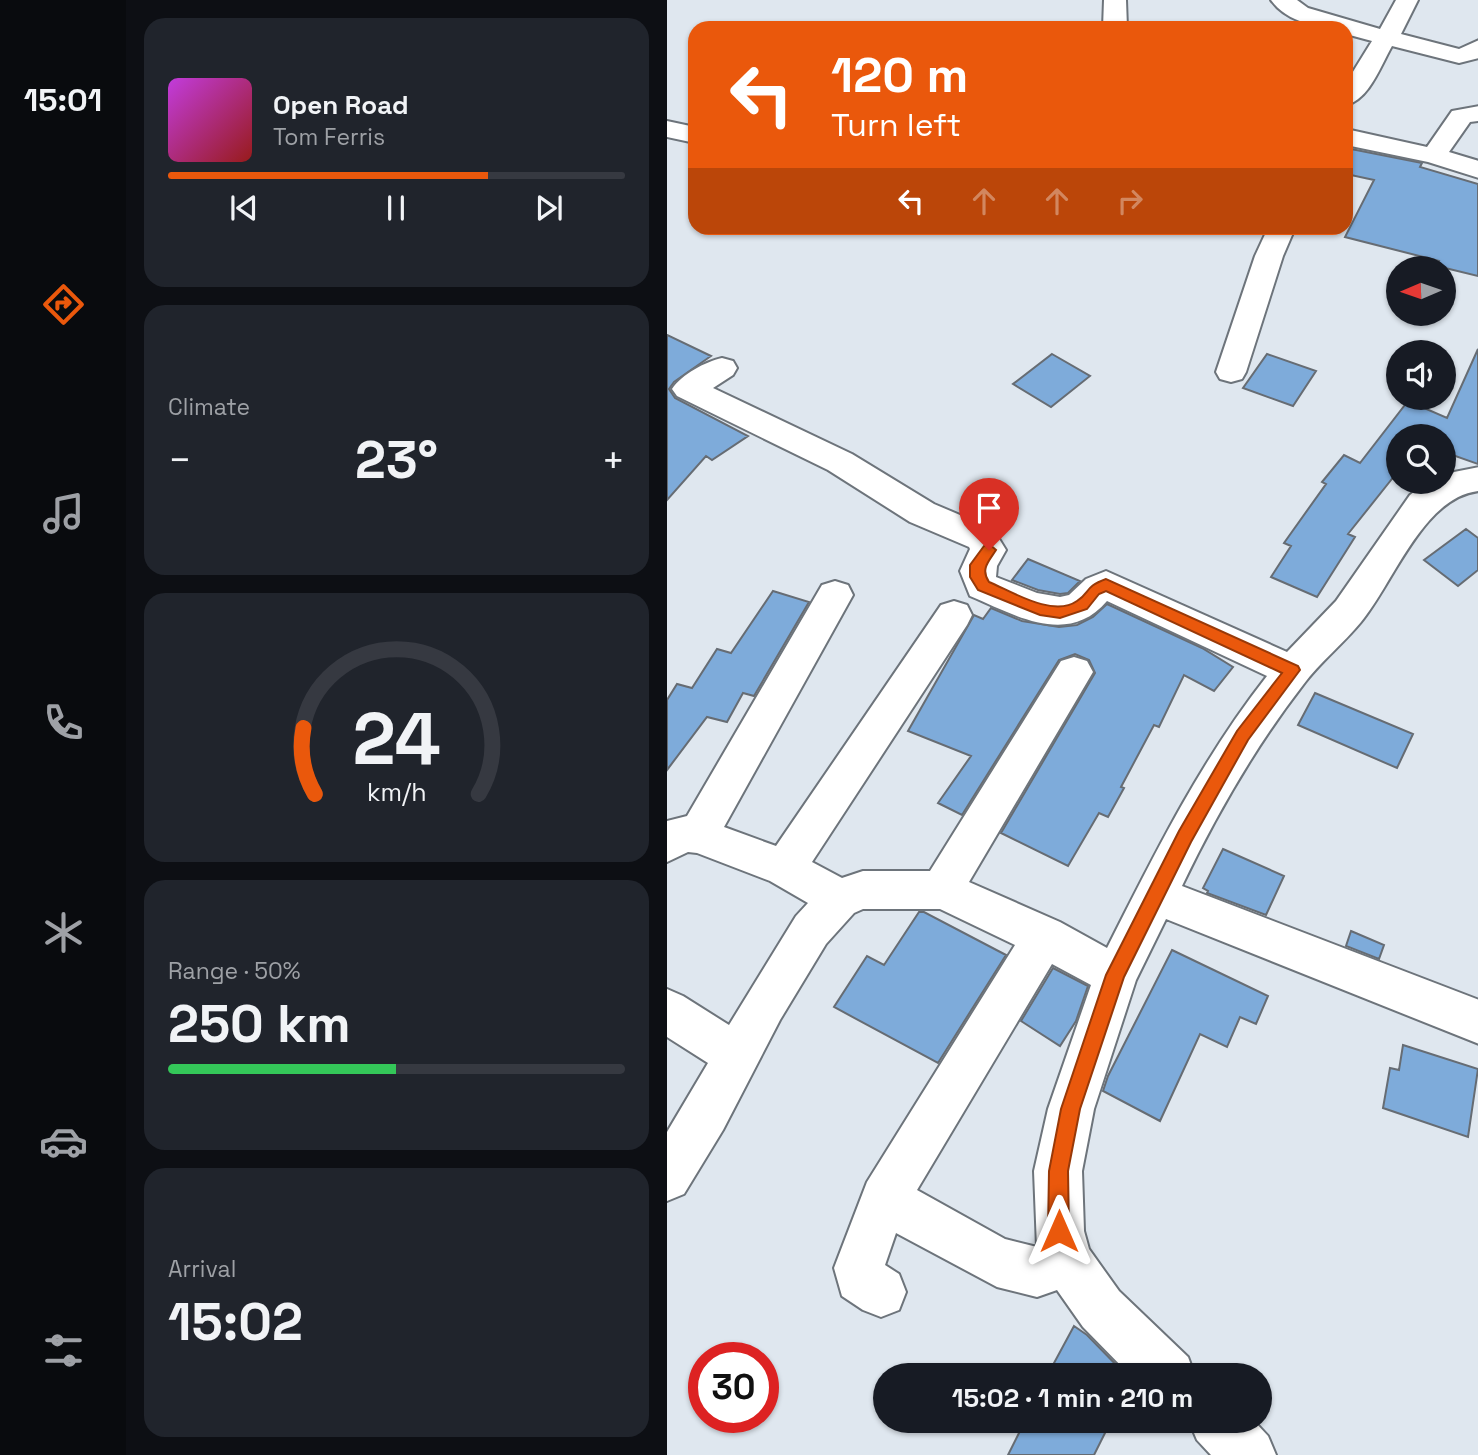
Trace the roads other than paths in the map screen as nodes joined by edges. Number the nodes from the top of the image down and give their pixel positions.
1 (1114, 0) edge
2 (1282, 0) edge
3 (1407, 0) edge
4 (1115, 21) edge
5 (1324, 21) edge
6 (1353, 28) edge
7 (1386, 36) junction
8 (1478, 47) edge
9 (1353, 90) edge
10 (1478, 113) edge
11 (667, 129) edge
12 (688, 134) edge
13 (1353, 139) edge
14 (1434, 156) junction
15 (1478, 170) edge
16 (1278, 235) edge
17 (722, 368) dead end
18 (1231, 372) dead end
19 (678, 397) edge
20 (1478, 479) edge
21 (836, 595) dead end
22 (954, 615) dead end
23 (1292, 670) junction
24 (1074, 672) dead end
25 (682, 839) edge
26 (785, 867) junction
27 (941, 890) junction
28 (1155, 895) junction
29 (839, 899) junction
30 (1045, 936) junction
31 (1116, 975) junction
32 (667, 1010) edge
33 (1478, 1022) edge
34 (737, 1056) junction
35 (667, 1177) edge
36 (884, 1199) junction
37 (1067, 1261) junction
38 (881, 1292) dead end
39 (1156, 1363) edge
40 (1228, 1433) edge
41 (1249, 1455) edge

1 - 4 street
2 - 5 street
3 - 7 street
6 - 7 street
7 - 8 street
7 - 9 street
10 - 14 street
11 - 12 street
13 - 14 street
14 - 15 street
16 - 18 street
17 - 19 street
19 - 23 street
20 - 23 street
21 - 25 street
22 - 26 street
23 - 28 street
24 - 27 street
25 - 26 street
26 - 29 street
27 - 29 street
27 - 30 street
28 - 31 street
28 - 33 street
29 - 34 street
30 - 31 street
30 - 36 street
31 - 37 street
32 - 34 street
34 - 35 street
36 - 37 street
36 - 38 street
37 - 39 street
40 - 41 street

